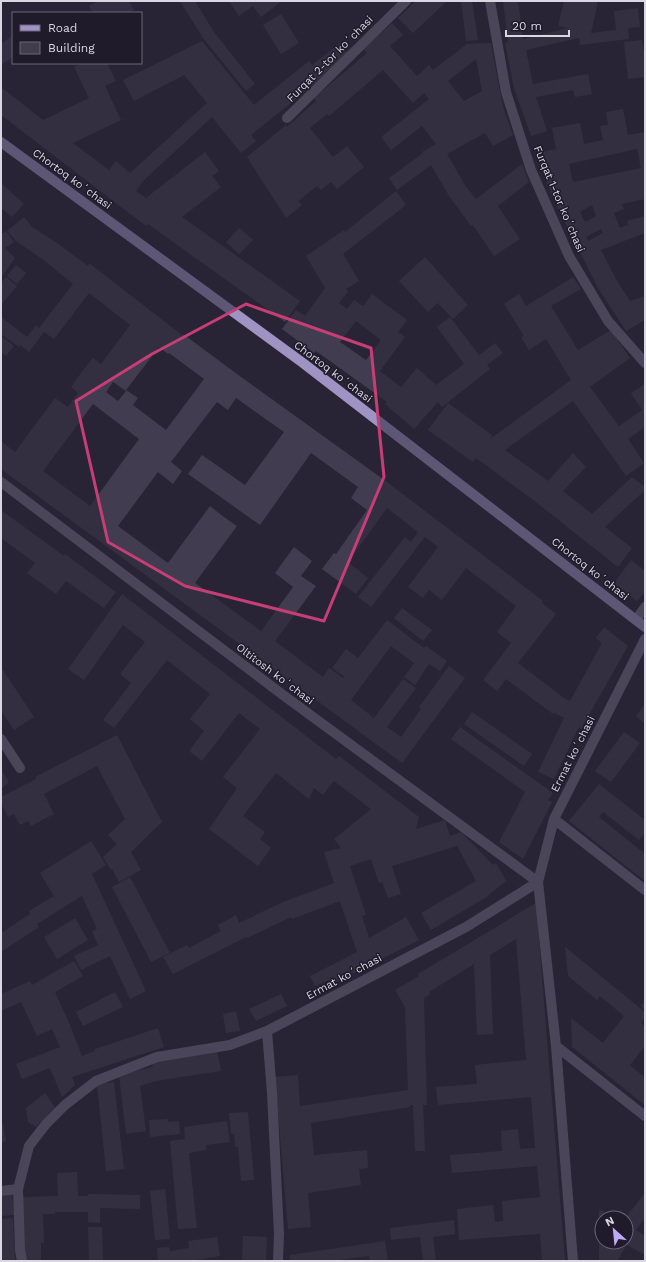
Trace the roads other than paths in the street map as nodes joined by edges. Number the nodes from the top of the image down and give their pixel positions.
1 (406, 1) edge
2 (490, 1) edge
3 (287, 118) dead end
4 (1, 142) edge
5 (645, 363) edge
6 (1, 482) edge
7 (645, 607) edge
8 (636, 620) junction
9 (645, 627) edge
10 (645, 639) edge
11 (1, 739) edge
12 (20, 768) dead end
13 (554, 819) junction
14 (538, 882) junction
15 (645, 890) edge
16 (267, 1031) junction
17 (556, 1046) junction
18 (645, 1116) edge
19 (18, 1189) junction
20 (1, 1191) edge
21 (22, 1261) edge
22 (278, 1261) edge
23 (573, 1261) edge

1 - 3 street, Furqat 2-tor koʻchasi
2 - 5 street, Furqat 1-tor koʻchasi
4 - 8 main road, Chortoq koʻchasi
6 - 14 street, Oltitosh koʻchasi
7 - 8 street
8 - 9 main road, Chortoq koʻchasi
10 - 13 street, Ermat koʻchasi
11 - 12 street
13 - 14 street, Ermat koʻchasi
13 - 15 street
14 - 16 street, Ermat koʻchasi
14 - 17 street
16 - 19 street, Ermat koʻchasi
16 - 22 street
17 - 18 street
17 - 23 street
19 - 20 street
19 - 21 street, Ermat koʻchasi

